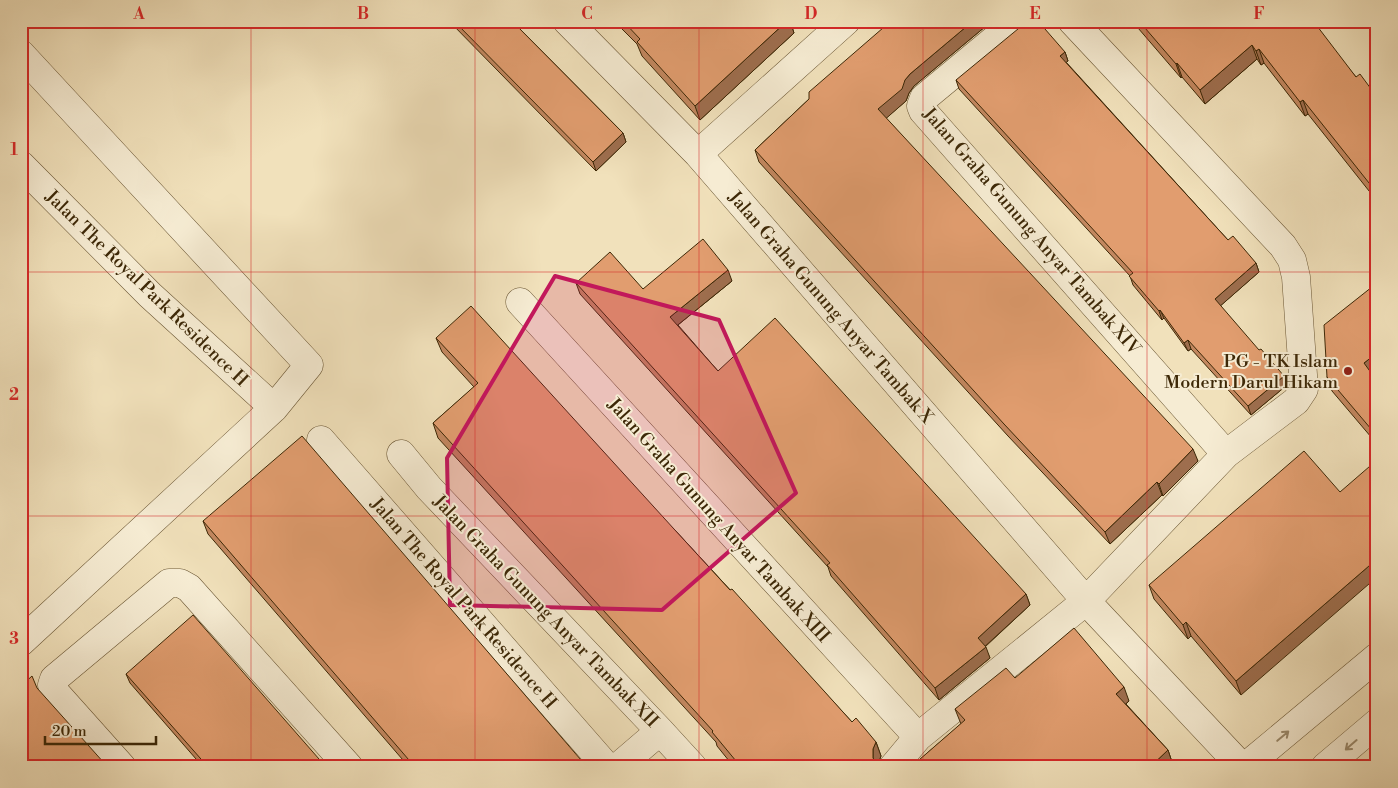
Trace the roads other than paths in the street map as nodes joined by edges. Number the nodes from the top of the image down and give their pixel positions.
1 (567, 21) edge
2 (1017, 21) edge
3 (1072, 21) edge
4 (837, 24) edge
5 (21, 54) edge
6 (698, 154) junction
7 (21, 165) edge
8 (520, 302) dead end
9 (274, 408) junction
10 (321, 440) dead end
11 (401, 454) dead end
12 (1226, 454) junction
13 (1086, 601) junction
14 (21, 642) edge
15 (1377, 657) edge
16 (1377, 722) edge
17 (657, 734) junction
18 (918, 737) junction
19 (615, 766) edge
20 (122, 767) edge
21 (349, 767) edge
22 (693, 767) edge
23 (893, 767) edge
24 (1244, 767) edge
25 (1325, 767) edge

1 - 6 street, Jalan Graha Gunung Anyar Tambak X
2 - 12 street, Jalan Graha Gunung Anyar Tambak XIV
3 - 12 street
4 - 6 street
5 - 9 street
6 - 13 street, Jalan Graha Gunung Anyar Tambak X
7 - 9 street, Jalan The Royal Park Residence H
8 - 18 street, Jalan Graha Gunung Anyar Tambak XIII
9 - 14 street
10 - 19 street, Jalan The Royal Park Residence H
11 - 17 street, Jalan Graha Gunung Anyar Tambak XII
12 - 13 street
13 - 18 street
13 - 24 street, Jalan Graha Gunung Anyar Tambak X
24 -> 15 street
16 -> 25 street
17 - 19 street
17 - 22 street, Jalan Graha Gunung Anyar Tambak XII
18 - 23 street
20 - 21 street

